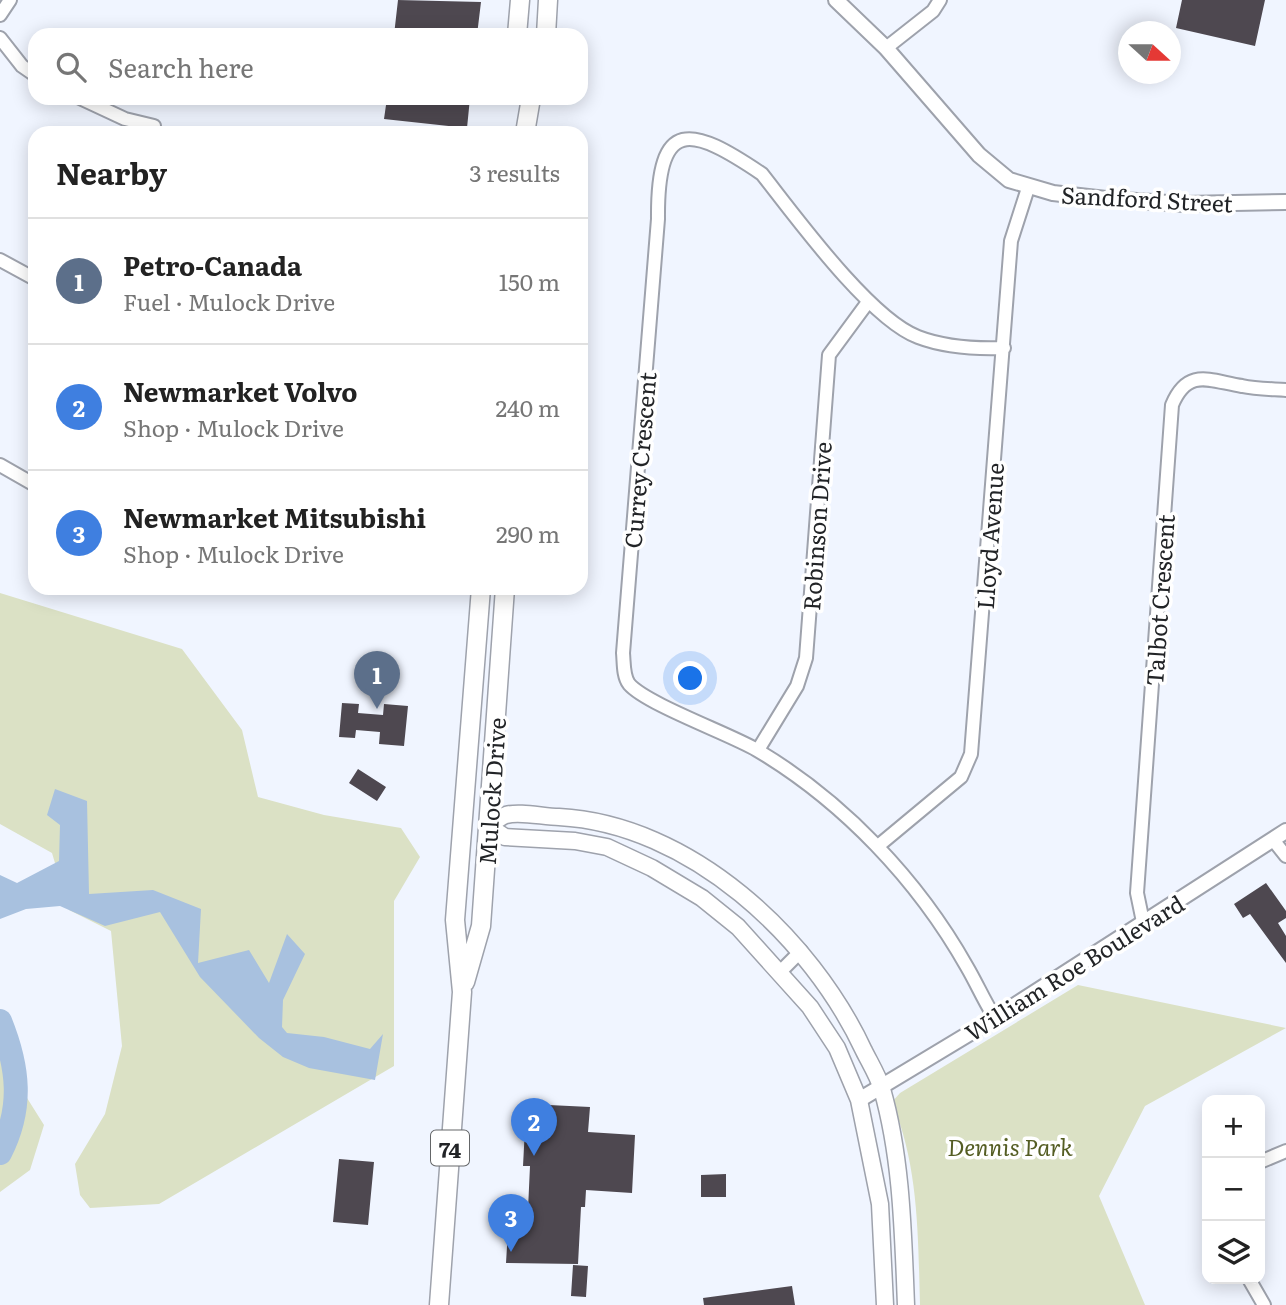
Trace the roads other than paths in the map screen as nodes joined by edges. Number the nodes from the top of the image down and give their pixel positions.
1 (10, 0) edge
2 (520, 0) edge
3 (548, 0) edge
4 (836, 0) edge
5 (940, 0) edge
6 (0, 15) edge
7 (518, 28) edge
8 (546, 28) edge
9 (0, 38) edge
10 (886, 48) junction
11 (28, 70) edge
12 (95, 105) edge
13 (528, 105) edge
14 (154, 126) dead end
15 (526, 126) edge
16 (1028, 188) junction
17 (1286, 202) edge
18 (0, 260) edge
19 (28, 275) edge
20 (868, 302) junction
21 (1004, 348) junction
22 (1286, 390) edge
23 (0, 465) edge
24 (28, 481) edge
25 (480, 595) edge
26 (504, 595) edge
27 (758, 750) junction
28 (462, 824) junction
29 (488, 826) junction
30 (1286, 831) edge
31 (1274, 841) junction
32 (878, 846) junction
33 (1286, 856) edge
34 (1143, 922) junction
35 (802, 951) junction
36 (779, 973) junction
37 (462, 992) junction
38 (995, 1018) junction
39 (882, 1088) junction
40 (859, 1100) junction
41 (1286, 1151) edge
42 (1265, 1160) edge
43 (1252, 1284) edge
44 (439, 1305) edge
45 (885, 1305) edge
46 (906, 1305) edge
47 (1264, 1305) edge

1 - 6 street
2 - 7 main road
3 - 8 main road
4 - 10 street, Sandford Street
5 - 10 street
9 - 11 street
10 - 16 street, Sandford Street
12 - 14 street
13 - 15 main road
16 - 17 street, Sandford Street
16 - 21 street, Lloyd Avenue
18 - 19 street
20 - 21 street, Currey Crescent
20 - 27 street, Robinson Drive
20 - 27 street, Currey Crescent
21 - 32 street, Lloyd Avenue
22 - 34 street, Talbot Crescent
23 - 24 street
25 - 28 main road, Mulock Drive / 74
26 - 29 main road, Mulock Drive / 74
27 - 32 street, Currey Crescent
28 - 29 street
28 - 37 main road, Mulock Drive / 74
29 - 35 main road
29 - 36 main road
29 - 37 main road, Mulock Drive / 74
30 - 31 street, William Roe Boulevard
31 - 33 street
31 - 34 street, William Roe Boulevard
32 - 38 street, Currey Crescent
34 - 38 street, William Roe Boulevard
35 - 36 street
35 - 39 main road
36 - 40 main road
37 - 44 main road, Mulock Drive / 74
38 - 39 street, William Roe Boulevard
39 - 40 street, William Roe Boulevard
39 - 46 main road
40 - 45 main road
41 - 42 street
43 - 47 street

